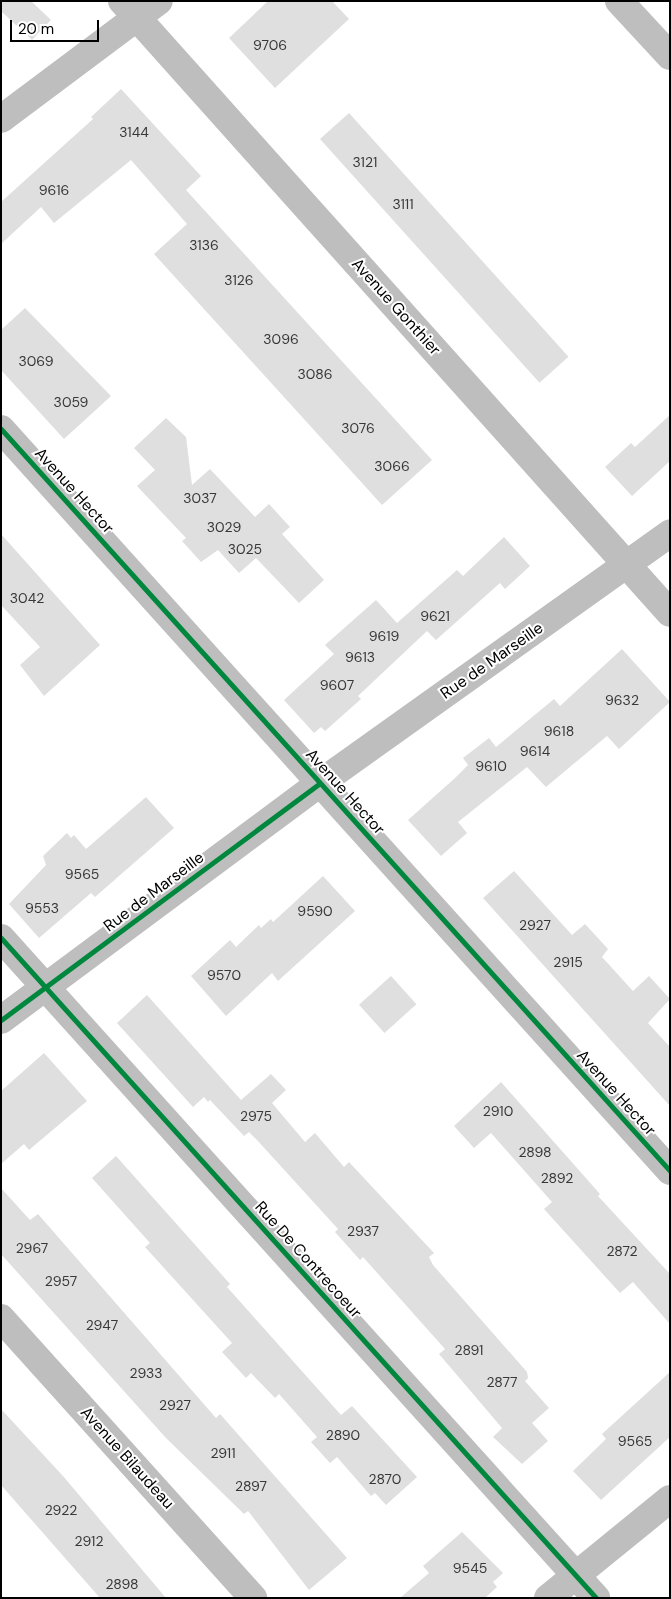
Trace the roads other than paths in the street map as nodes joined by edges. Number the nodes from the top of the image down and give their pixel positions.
1 (159, 1) edge
2 (620, 1) edge
3 (130, 10) edge
4 (670, 56) edge
5 (1, 119) edge
6 (1, 429) edge
7 (670, 533) edge
8 (626, 565) junction
9 (670, 613) edge
10 (320, 783) junction
11 (1, 938) edge
12 (45, 988) junction
13 (1, 1020) edge
14 (670, 1171) edge
15 (1, 1318) edge
16 (670, 1499) edge
17 (577, 1576) junction
18 (253, 1598) edge
19 (548, 1598) edge
20 (596, 1598) edge

1 - 3 street
2 - 4 street
3 - 5 street
3 - 8 street, Avenue Gonthier
6 - 10 street, Avenue Hector
7 - 8 street, Rue de Marseille
8 - 9 street, Avenue Gonthier
8 - 10 street, Rue de Marseille
10 - 12 street, Rue de Marseille
10 - 14 street, Avenue Hector
11 - 12 street, Rue De Contrecoeur
12 - 13 street, Rue de Marseille
12 - 17 street, Rue De Contrecoeur
15 - 18 street, Avenue Bilaudeau
16 - 17 street
17 - 19 street
17 - 20 street, Rue De Contrecoeur

